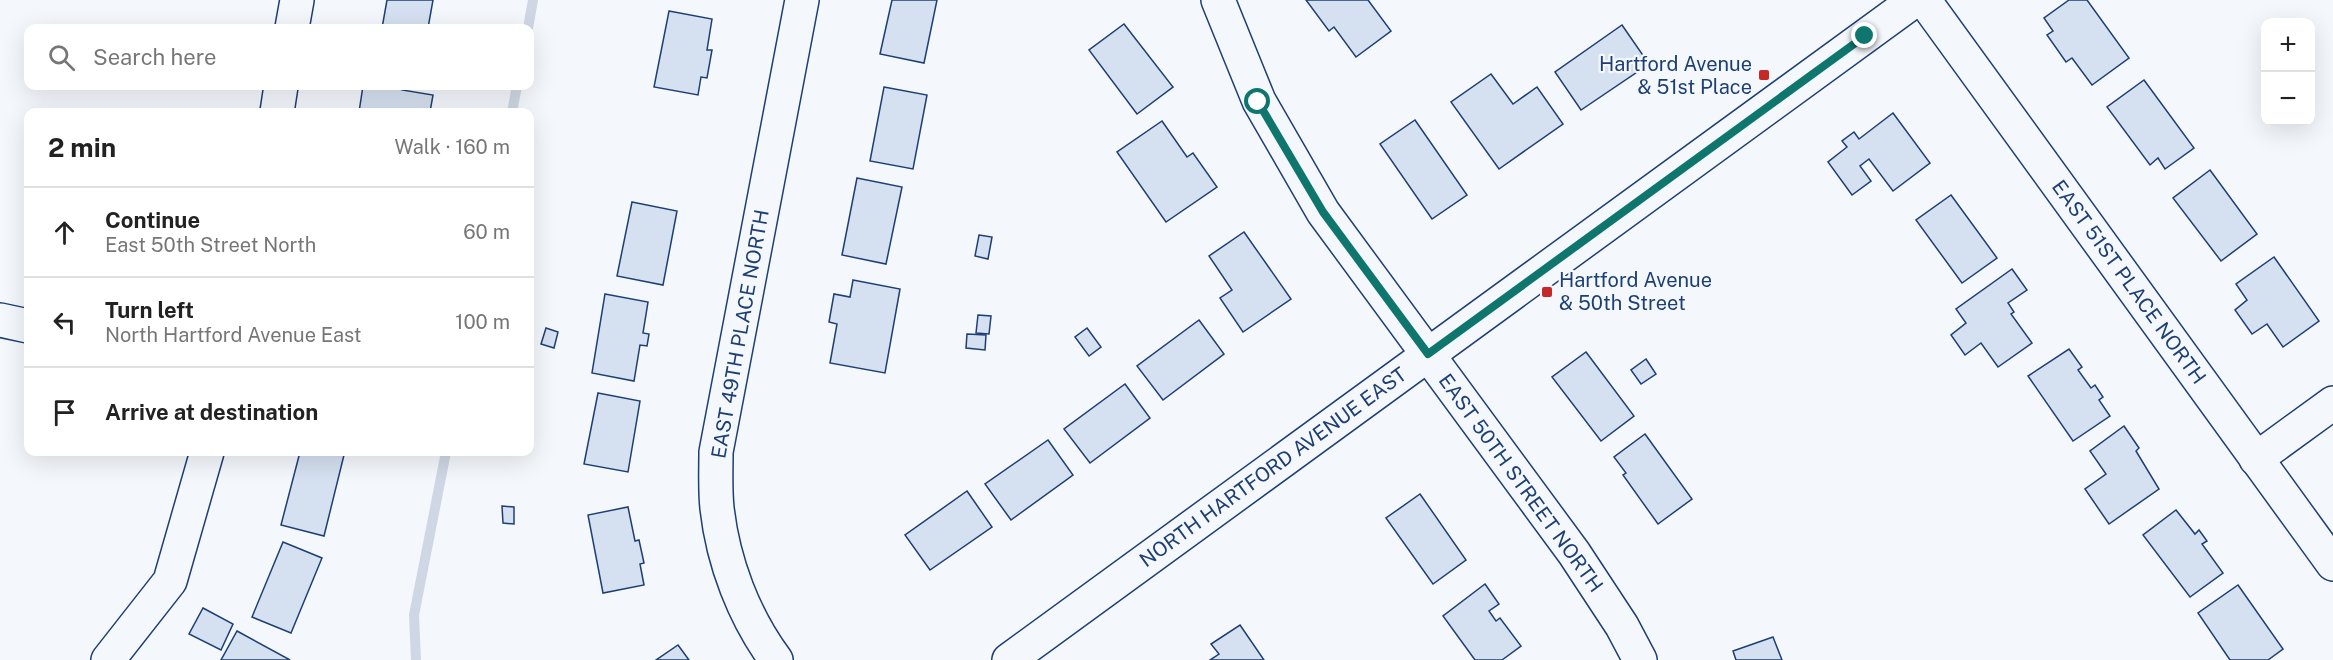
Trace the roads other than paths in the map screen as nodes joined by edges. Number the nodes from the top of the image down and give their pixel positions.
1 (297, 0) edge
2 (802, 0) edge
3 (1218, 0) edge
4 (1915, 0) edge
5 (1924, 0) edge
6 (292, 24) edge
7 (280, 90) edge
8 (278, 108) edge
9 (0, 320) edge
10 (24, 325) edge
11 (1428, 354) junction
12 (2333, 403) edge
13 (206, 456) edge
14 (2256, 459) junction
15 (2333, 564) edge
16 (108, 660) edge
17 (776, 660) edge
18 (1009, 660) edge
19 (1640, 660) edge

1 - 6 street
2 - 17 street, EAST 49TH PLACE NORTH
3 - 11 street, EAST 50TH STREET NORTH
4 - 11 street, NORTH HARTFORD AVENUE EAST
5 - 14 street, EAST 51ST PLACE NORTH
7 - 8 street
9 - 10 street
11 - 18 street, NORTH HARTFORD AVENUE EAST
11 - 19 street, EAST 50TH STREET NORTH
12 - 14 street
13 - 16 street
14 - 15 street, EAST 51ST PLACE NORTH

